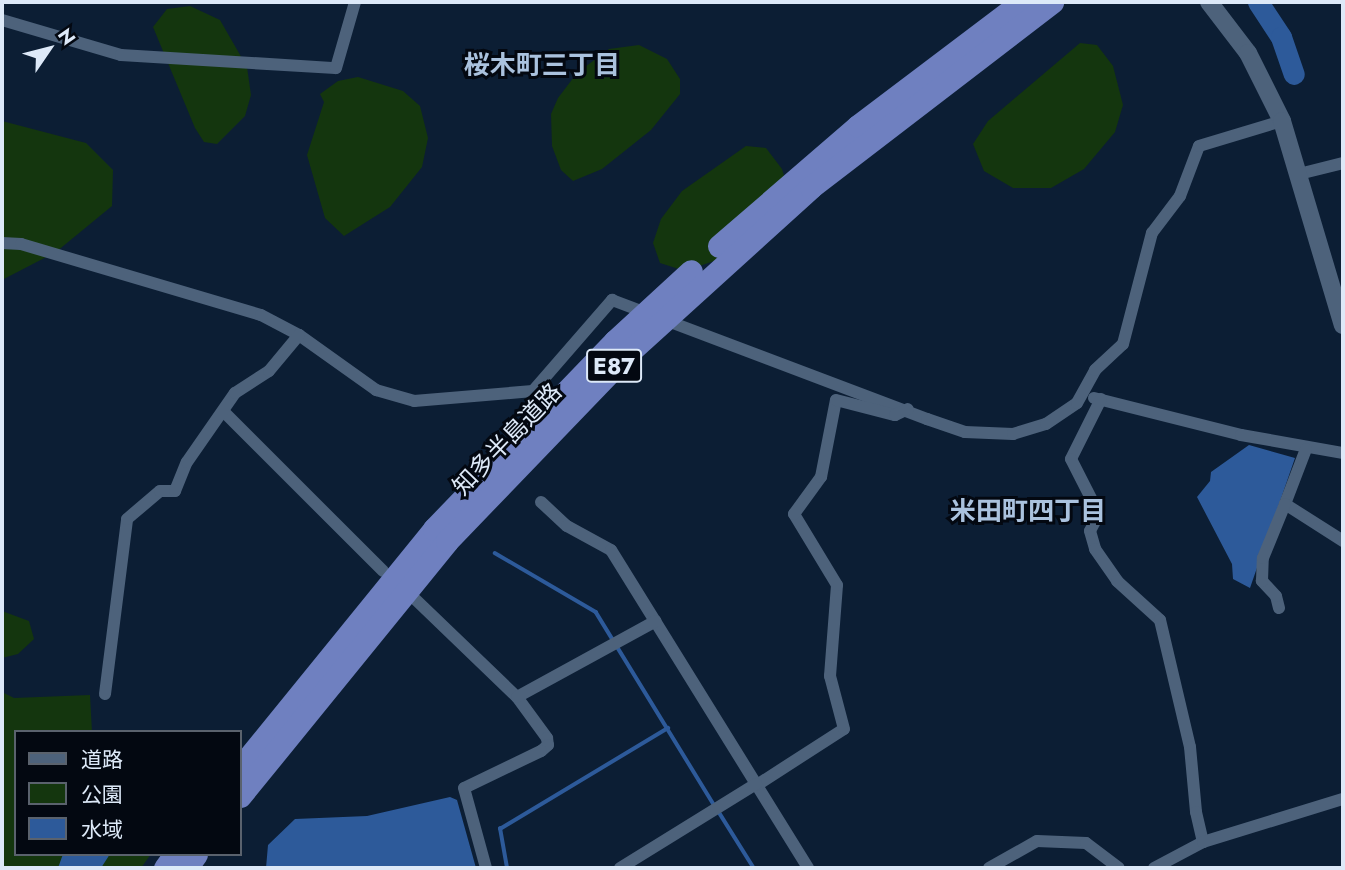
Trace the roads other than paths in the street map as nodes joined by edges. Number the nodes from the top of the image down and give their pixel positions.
1 (355, 2) edge
2 (1022, 2) edge
3 (1052, 2) edge
4 (1209, 2) edge
5 (2, 20) edge
6 (1282, 121) junction
7 (1343, 163) edge
8 (1300, 174) junction
9 (2, 243) edge
10 (1343, 325) edge
11 (299, 335) junction
12 (1083, 396) junction
13 (1101, 399) junction
14 (908, 409) junction
15 (224, 412) junction
16 (1306, 449) junction
17 (1343, 453) edge
18 (541, 502) dead end
19 (1286, 504) junction
20 (1343, 541) edge
21 (383, 570) dead end
22 (415, 599) dead end
23 (1279, 608) dead end
24 (656, 621) junction
25 (104, 694) dead end
26 (517, 697) junction
27 (242, 766) edge
28 (757, 784) junction
29 (242, 794) edge
30 (1343, 799) edge
31 (1203, 842) junction
32 (486, 868) edge
33 (620, 868) edge
34 (808, 868) edge
35 (989, 868) edge
36 (1119, 868) edge
37 (1156, 868) edge

1 - 5 street
2 - 27 highway, 知多半島道路 / E87
3 - 29 highway, 知多半島道路 / E87
4 - 6 main road
6 - 8 main road
6 - 12 street
7 - 8 street
8 - 10 main road
9 - 11 street
11 - 14 street
11 - 15 street
12 - 13 street
12 - 14 street
13 - 16 street
13 - 31 street
14 - 28 street
15 - 21 street
15 - 25 street
16 - 17 street
16 - 19 street
18 - 24 street
19 - 20 street
19 - 23 street
22 - 26 street
24 - 26 street
24 - 28 street
26 - 32 street
28 - 33 street
28 - 34 street
30 - 31 street
31 - 37 street
35 - 36 street

